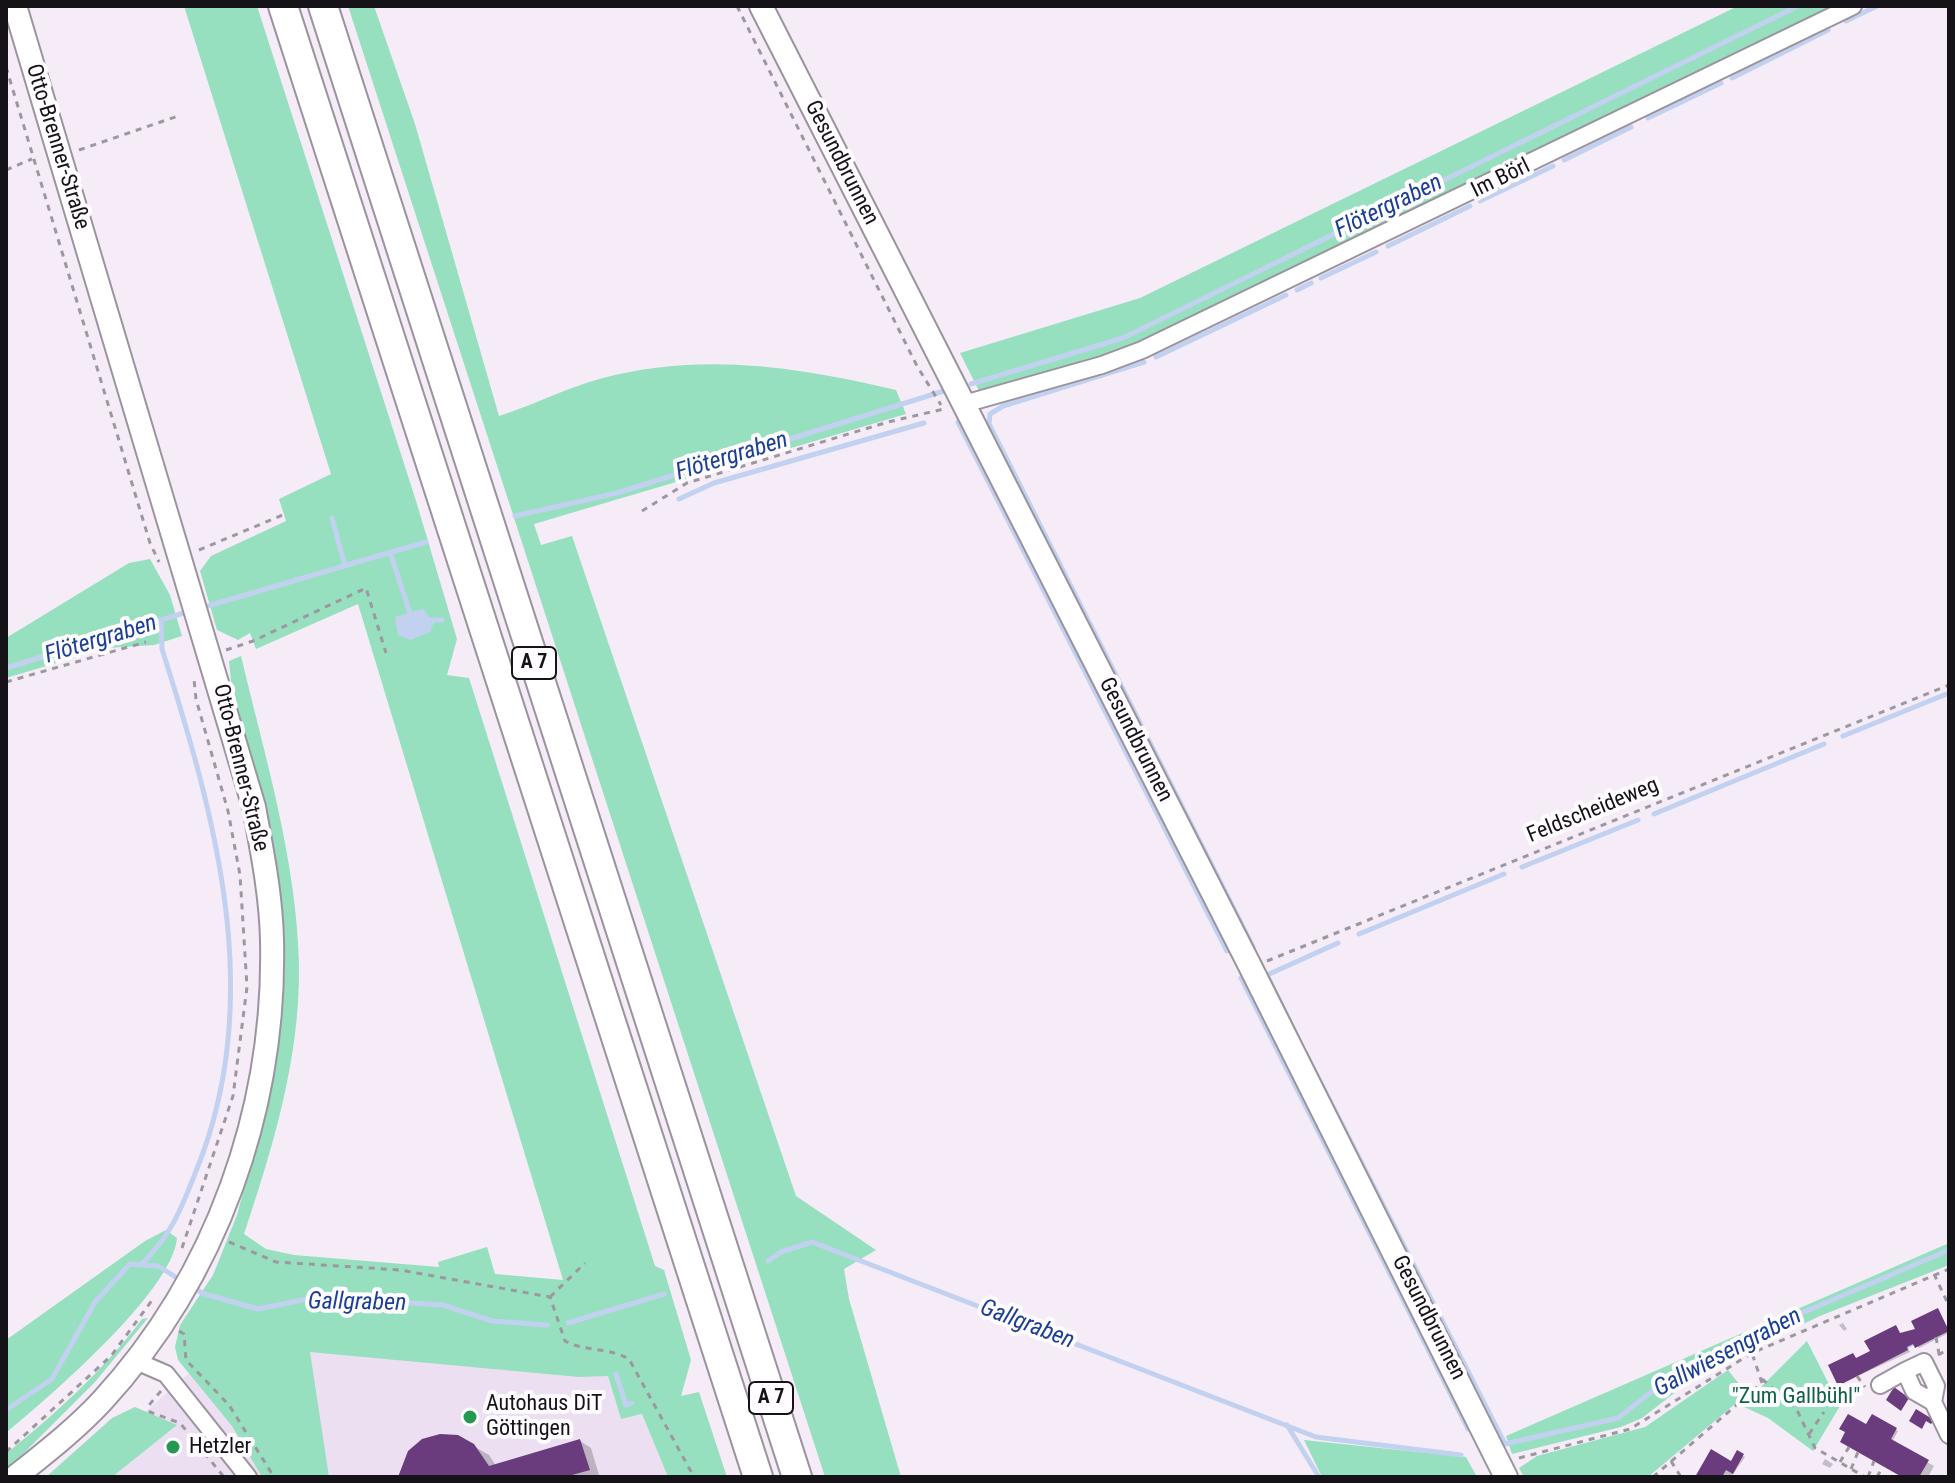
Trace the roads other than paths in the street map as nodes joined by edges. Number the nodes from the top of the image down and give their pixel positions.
1 (15, 6) edge
2 (283, 6) edge
3 (323, 6) edge
4 (761, 6) edge
5 (1853, 6) edge
6 (964, 404) junction
7 (136, 1361) junction
8 (1880, 1385) dead end
9 (1939, 1389) edge
10 (1949, 1435) edge
11 (1503, 1471) edge
12 (15, 1477) edge
13 (248, 1477) edge
14 (758, 1477) edge
15 (797, 1477) edge

1 - 7 street, Otto-Brenner-Straße
2 - 14 highway, A 7
3 - 15 highway, A 7
4 - 6 street, Gesundbrunnen
5 - 6 street, Im Börl
6 - 11 street, Gesundbrunnen
7 - 12 street, Otto-Brenner-Straße
7 - 13 street
8 - 9 street
9 - 10 street

